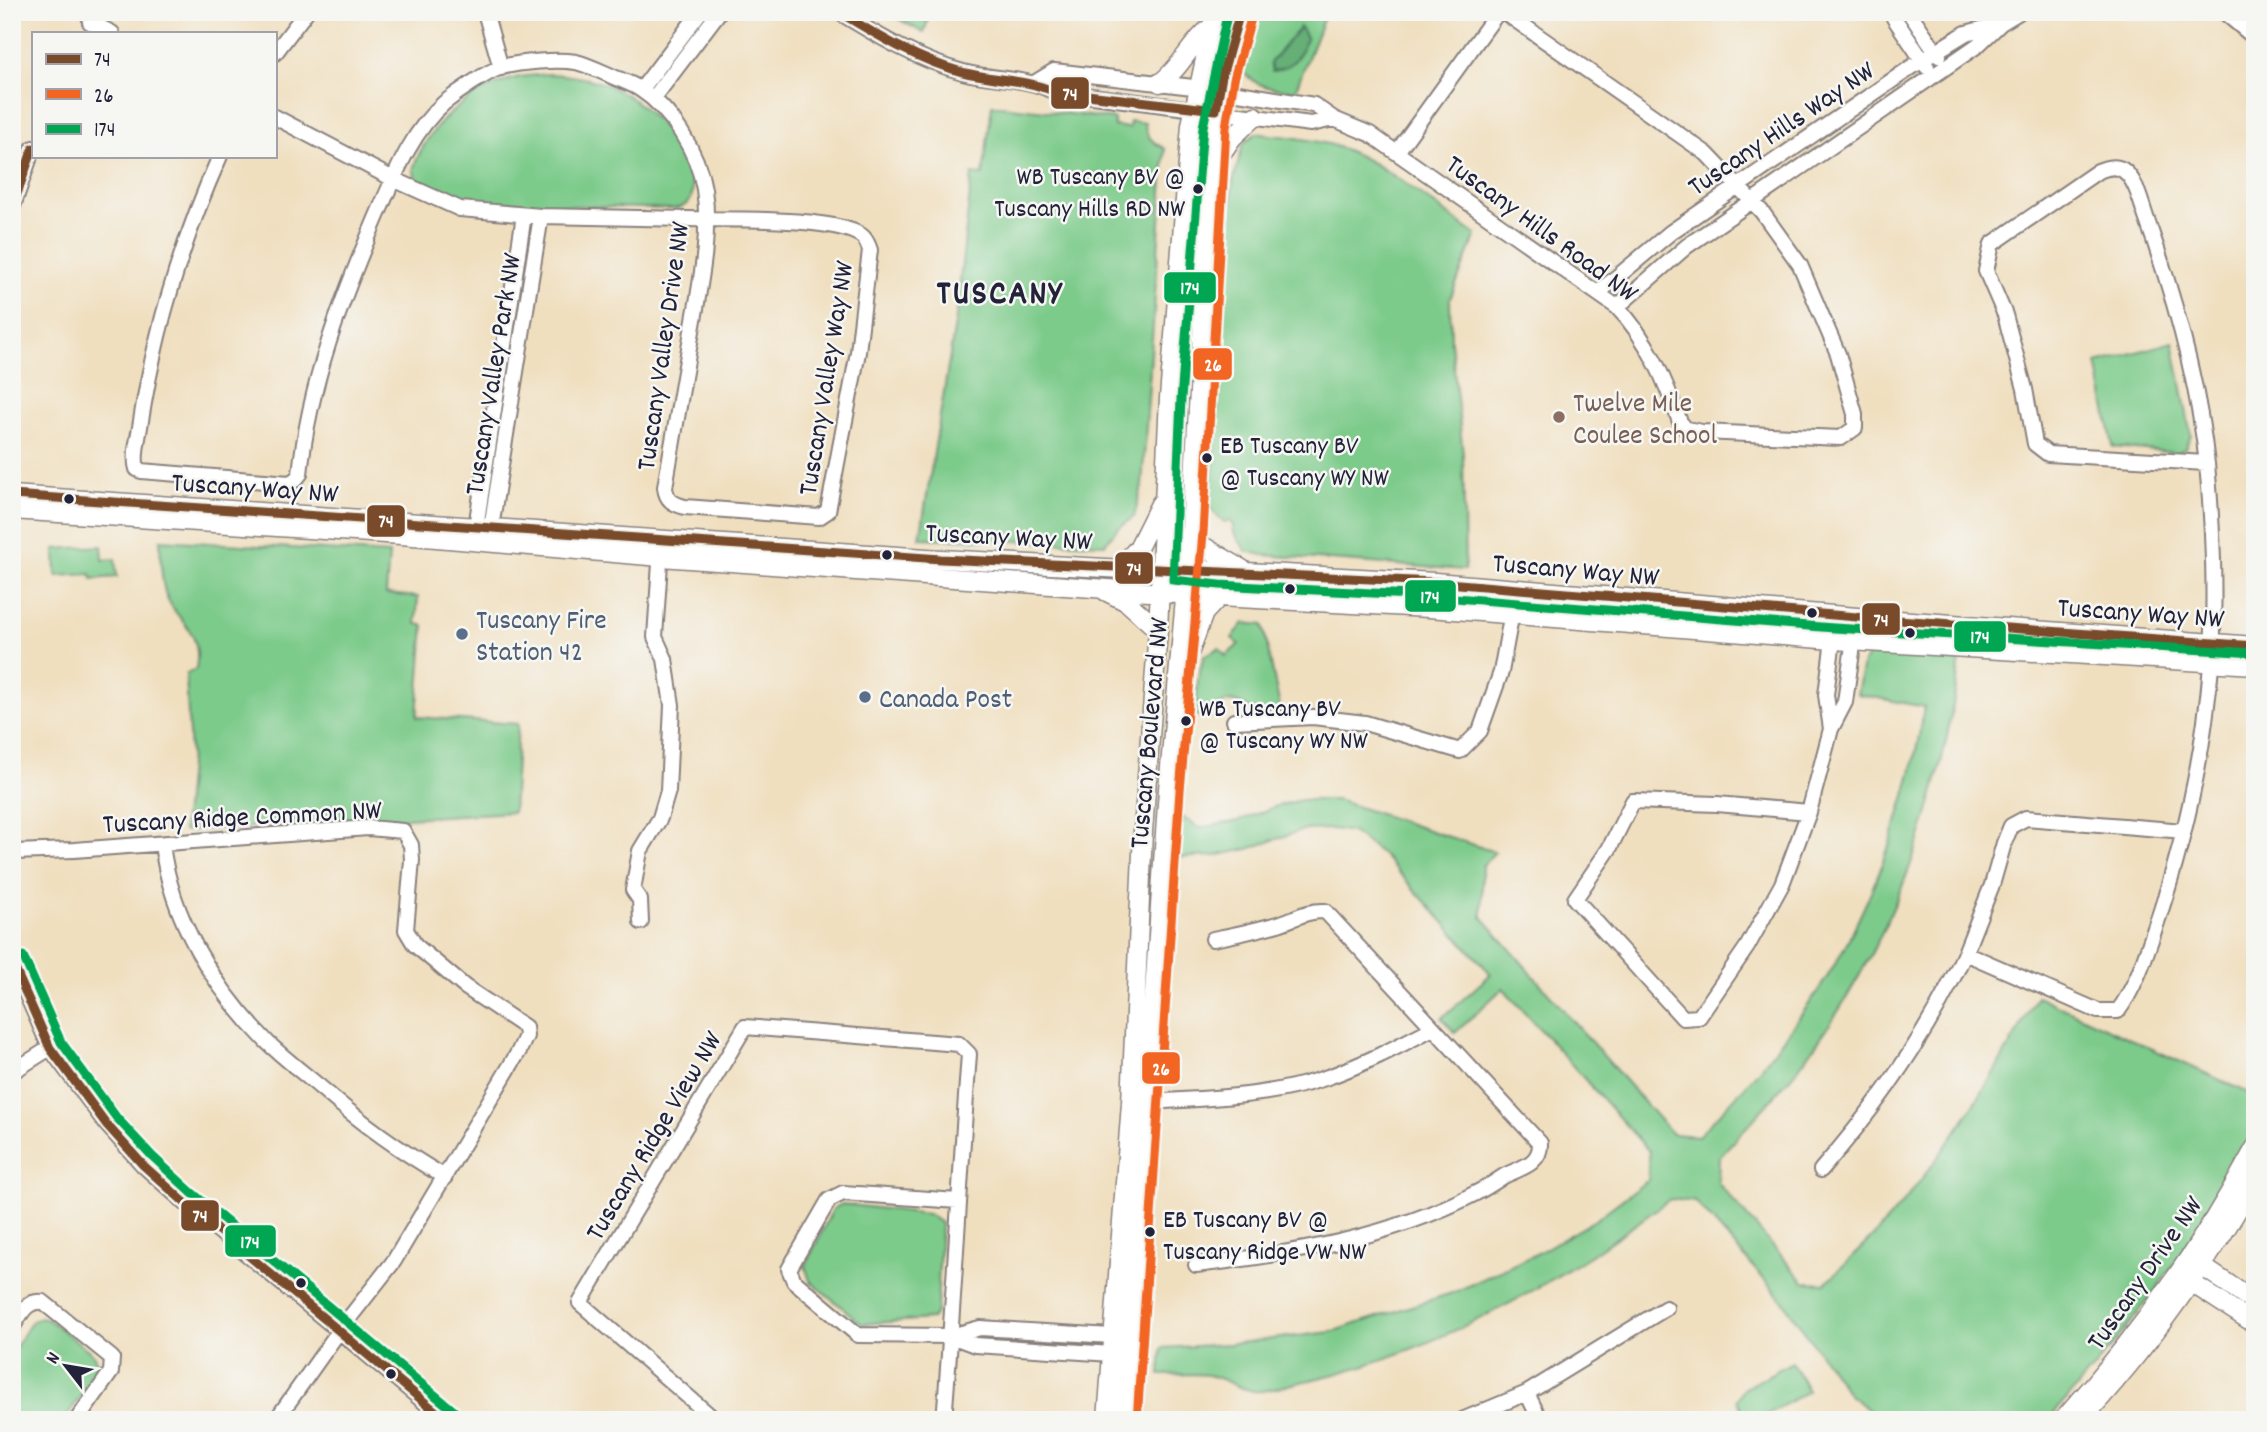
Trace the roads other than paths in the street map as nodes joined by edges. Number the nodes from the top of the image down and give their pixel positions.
1 (306, 12) edge
2 (485, 12) edge
3 (700, 12) edge
4 (719, 12) edge
5 (839, 12) edge
6 (1240, 12) edge
7 (1498, 12) edge
8 (1504, 12) edge
9 (1893, 12) edge
10 (1909, 12) edge
11 (2019, 12) edge
12 (2224, 12) edge
13 (1212, 20) edge
14 (91, 23) edge
15 (2001, 23) junction
16 (110, 32) edge
17 (2255, 38) edge
18 (1936, 51) junction
19 (276, 52) edge
20 (1922, 60) junction
21 (1946, 66) junction
22 (501, 68) junction
23 (1933, 76) junction
24 (1036, 82) junction
25 (1160, 83) junction
26 (1197, 88) junction
27 (1219, 90) junction
28 (647, 95) junction
29 (1193, 108) junction
30 (1216, 110) junction
31 (1255, 116) junction
32 (276, 118) edge
33 (1334, 119) junction
34 (32, 151) edge
35 (1397, 152) junction
36 (219, 158) edge
37 (1212, 169) junction
38 (393, 179) junction
39 (1738, 185) junction
40 (1751, 200) junction
41 (12, 209) edge
42 (524, 215) junction
43 (541, 216) junction
44 (705, 220) junction
45 (1599, 292) junction
46 (1617, 307) junction
47 (2206, 463) junction
48 (1164, 494) junction
49 (12, 495) edge
50 (12, 510) edge
51 (744, 511) joint
52 (483, 532) junction
53 (1191, 532) junction
54 (661, 549) junction
55 (1121, 567) junction
56 (1161, 568) junction
57 (1187, 569) junction
58 (1248, 573) junction
59 (1099, 588) junction
60 (1516, 590) junction
61 (1160, 592) junction
62 (1185, 594) junction
63 (1220, 597) junction
64 (1512, 615) junction
65 (1836, 615) junction
66 (1857, 617) junction
67 (1158, 630) junction
68 (1833, 640) junction
69 (1853, 642) junction
70 (2212, 643) junction
71 (2255, 646) edge
72 (2211, 663) junction
73 (2255, 665) edge
74 (1175, 699) junction
75 (1234, 721) dead end
76 (1830, 729) junction
77 (1809, 812) junction
78 (2184, 831) junction
79 (162, 844) junction
80 (12, 852) edge
81 (641, 922) dead end
82 (1213, 939) dead end
83 (1965, 953) junction
84 (12, 961) edge
85 (1433, 1028) junction
86 (50, 1048) junction
87 (12, 1072) edge
88 (1139, 1103) junction
89 (2255, 1148) edge
90 (1821, 1170) dead end
91 (444, 1177) junction
92 (2255, 1180) edge
93 (958, 1201) junction
94 (2196, 1263) junction
95 (1196, 1265) dead end
96 (2185, 1278) junction
97 (2255, 1302) edge
98 (1666, 1308) dead end
99 (2255, 1324) edge
100 (12, 1328) edge
101 (339, 1332) junction
102 (951, 1336) junction
103 (1112, 1345) junction
104 (1130, 1346) junction
105 (1527, 1393) junction
106 (77, 1420) edge
107 (276, 1420) edge
108 (446, 1420) edge
109 (715, 1420) edge
110 (944, 1420) edge
111 (1107, 1420) edge
112 (1125, 1420) edge
113 (1462, 1420) edge
114 (1540, 1420) edge
115 (2063, 1420) edge
116 (2081, 1420) edge

1 - 19 street
2 - 22 street
3 - 28 street
4 - 28 street
5 - 24 street
6 - 27 street, Tuscany Boulevard NW
7 - 35 street
8 - 39 street, Tuscany Hills Road NW
9 - 20 street
10 - 18 street
11 - 15 street, Tuscany Hills Way NW
12 - 17 street
13 - 25 street
13 - 26 street, Tuscany Boulevard NW
14 - 16 street
15 - 18 street, Tuscany Hills Way NW
15 - 21 street, Tuscany Hills Way NW
18 - 20 street, Tuscany Hills Way NW
18 - 21 street
20 - 23 street
20 - 39 street, Tuscany Hills Way NW
21 - 23 street, Tuscany Hills Way NW
22 - 28 street, Tuscany Valley Drive NW
22 - 38 street, Tuscany Valley Drive NW
23 - 40 street, Tuscany Hills Way NW
24 - 25 street, Tuscany Hills Road NW
24 - 29 street, Tuscany Hills Road NW
25 - 26 street, Tuscany Hills Road NW
26 - 27 street, Tuscany Hills Road NW
26 - 29 street, Tuscany Boulevard NW
27 - 30 street, Tuscany Boulevard NW
27 - 33 street, Tuscany Hills Road NW
28 - 44 street, Tuscany Valley Drive NW
29 - 30 street, Tuscany Hills Road NW
29 - 48 street, Tuscany Boulevard NW
30 - 31 street, Tuscany Hills Road NW
30 - 37 street, Tuscany Boulevard NW
31 - 33 street, Tuscany Hills Road NW
31 - 37 street
32 - 38 street, Tuscany Valley Way NW
33 - 35 street, Tuscany Hills Road NW
34 - 41 street
35 - 45 street, Tuscany Hills Road NW
36 - 38 street, Tuscany Valley Drive NW
37 - 53 street, Tuscany Boulevard NW
38 - 42 street, Tuscany Valley Way NW
39 - 40 street, Tuscany Hills Road NW
39 - 45 street, Tuscany Hills Way NW
40 - 46 street, Tuscany Hills Way NW
40 - 46 street, Tuscany Hills Road NW
42 - 43 street, Tuscany Valley Way NW
42 - 52 street, Tuscany Valley Park NW
43 - 44 street, Tuscany Valley Way NW
43 - 52 street, Tuscany Valley Park NW
44 - 51 street, Tuscany Valley Drive NW
44 - 51 street, Tuscany Valley Way NW
45 - 46 street, Tuscany Hills Road NW
47 - 47 street
47 - 70 street
48 - 55 street
48 - 56 street, Tuscany Boulevard NW
49 - 52 street, Tuscany Way NW
50 - 52 street, Tuscany Way NW
52 - 54 street, Tuscany Way NW
53 - 57 street, Tuscany Boulevard NW
53 - 58 street
54 - 55 street, Tuscany Way NW
54 - 59 street, Tuscany Way NW
54 - 81 street
55 - 56 street, Tuscany Way NW
56 - 57 street, Tuscany Way NW
56 - 61 street, Tuscany Boulevard NW
57 - 58 street, Tuscany Way NW
57 - 62 street, Tuscany Boulevard NW
58 - 60 street, Tuscany Way NW
59 - 61 street, Tuscany Way NW
59 - 67 street
60 - 64 street
60 - 65 street, Tuscany Way NW
61 - 62 street, Tuscany Way NW
61 - 67 street, Tuscany Boulevard NW
62 - 63 street, Tuscany Way NW
62 - 74 street, Tuscany Boulevard NW
63 - 64 street, Tuscany Way NW
63 - 74 street
64 - 68 street, Tuscany Way NW
64 - 75 street
65 - 66 street, Tuscany Way NW
65 - 68 street
66 - 69 street
66 - 70 street, Tuscany Way NW
67 - 88 street, Tuscany Boulevard NW
68 - 69 street, Tuscany Way NW
68 - 76 street
69 - 72 street, Tuscany Way NW
69 - 76 street
70 - 71 street, Tuscany Way NW
70 - 72 street
72 - 73 street, Tuscany Way NW
72 - 78 street
74 - 88 street, Tuscany Boulevard NW
76 - 77 street
77 - 77 street
78 - 83 street
78 - 83 street
79 - 80 street, Tuscany Ridge Common NW
79 - 91 street
79 - 91 street, Tuscany Ridge Common NW
82 - 85 street
83 - 90 street
84 - 86 street
85 - 88 street
85 - 95 street
86 - 87 street
86 - 101 street
88 - 103 street, Tuscany Boulevard NW
88 - 104 street, Tuscany Boulevard NW
89 - 94 street, Tuscany Drive NW
91 - 101 street, Tuscany Ridge Common NW
92 - 94 street, Tuscany Drive NW
93 - 102 street, Tuscany Ridge View NW
93 - 102 street
93 - 109 street, Tuscany Ridge View NW
94 - 96 street, Tuscany Drive NW
94 - 97 street
96 - 99 street
96 - 115 street, Tuscany Drive NW
96 - 116 street, Tuscany Drive NW
98 - 105 street
100 - 106 street
101 - 107 street, Tuscany Ridge Common NW
101 - 108 street
102 - 103 street
102 - 110 street, Tuscany Ridge View NW
103 - 104 street
103 - 111 street, Tuscany Boulevard NW
104 - 112 street, Tuscany Boulevard NW
105 - 113 street
105 - 114 street

